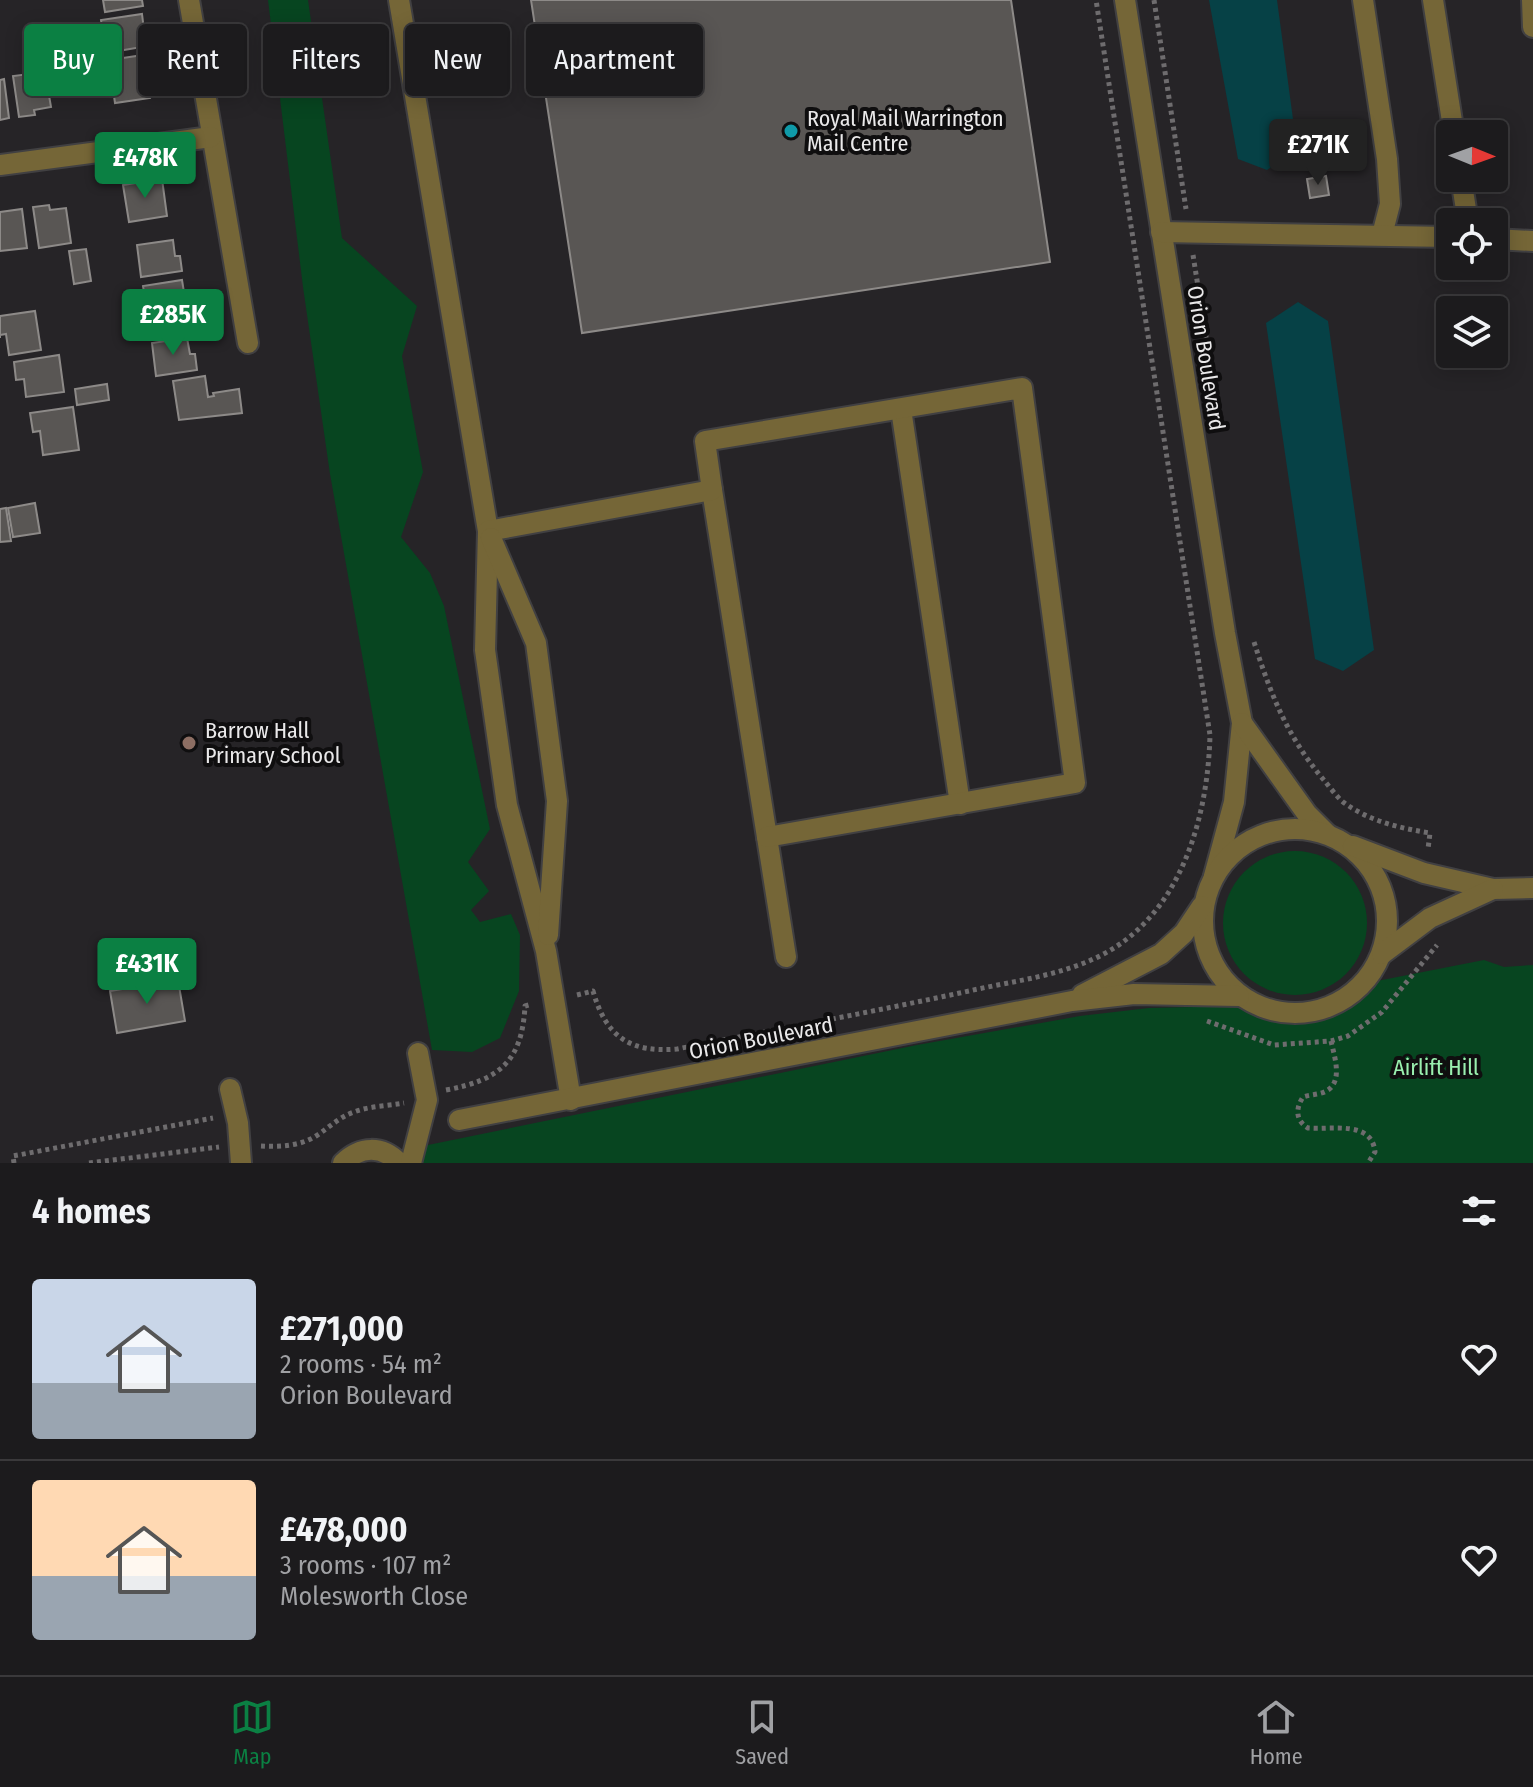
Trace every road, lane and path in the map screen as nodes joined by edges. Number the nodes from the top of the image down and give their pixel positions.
1 (189, 0) edge
2 (399, 0) edge
3 (1125, 0) edge
4 (1154, 0) edge
5 (1363, 0) edge
6 (1433, 0) edge
7 (1532, 0) edge
8 (1533, 27) edge
9 (1452, 120) edge
10 (211, 137) junction
11 (0, 165) edge
12 (1185, 200) dead end
13 (1161, 232) junction
14 (1382, 235) junction
15 (1436, 237) edge
16 (1508, 240) edge
17 (1533, 241) edge
18 (1195, 265) dead end
19 (248, 343) dead end
20 (901, 409) junction
21 (1219, 420) dead end
22 (712, 490) junction
23 (488, 531) junction
24 (1252, 637) dead end
25 (1242, 723) junction
26 (960, 804) junction
27 (1430, 833) dead end
28 (767, 837) junction
29 (1336, 839) junction
30 (1214, 876) junction
31 (1533, 888) edge
32 (1493, 889) junction
33 (1204, 902) junction
34 (1440, 942) dead end
35 (546, 951) junction
36 (1382, 954) junction
37 (786, 957) dead end
38 (1239, 996) junction
39 (1072, 1001) junction
40 (525, 1006) dead end
41 (1201, 1020) dead end
42 (1331, 1041) junction
43 (418, 1053) dead end
44 (230, 1089) dead end
45 (442, 1091) dead end
46 (571, 1100) junction
47 (413, 1102) dead end
48 (214, 1118) dead end
49 (459, 1120) dead end
50 (259, 1146) dead end
51 (223, 1147) dead end
52 (348, 1158) edge
53 (14, 1163) edge
54 (89, 1163) edge
55 (241, 1163) edge
56 (327, 1163) edge
57 (399, 1163) edge
58 (411, 1163) edge
59 (1368, 1163) edge

1 - 10 street
2 - 23 street
3 - 13 street, Orion Boulevard
4 - 12 path
5 - 14 street
6 - 9 street
7 - 8 street
10 - 11 street
10 - 19 street
13 - 14 street
13 - 25 street, Orion Boulevard
14 - 15 street
16 - 17 street
18 - 21 path
20 - 22 street
20 - 26 street
20 - 26 street
22 - 23 street
22 - 28 street
23 - 35 street
23 - 35 street
24 - 27 path
25 - 29 street, Orion Boulevard
25 - 30 street, Orion Boulevard
26 - 28 street
28 - 37 street
29 - 30 street
29 - 32 street
29 - 36 street
30 - 33 street
31 - 32 street
32 - 36 street
33 - 38 street
33 - 39 street, Orion Boulevard
34 - 42 path
35 - 46 street
36 - 38 street
38 - 39 street, Orion Boulevard
39 - 46 street, Orion Boulevard
40 - 45 path
41 - 42 path
42 - 59 path
43 - 58 street
44 - 55 street
46 - 49 street, Orion Boulevard
47 - 50 path
48 - 53 path
51 - 54 path
52 - 56 street
52 - 57 street

